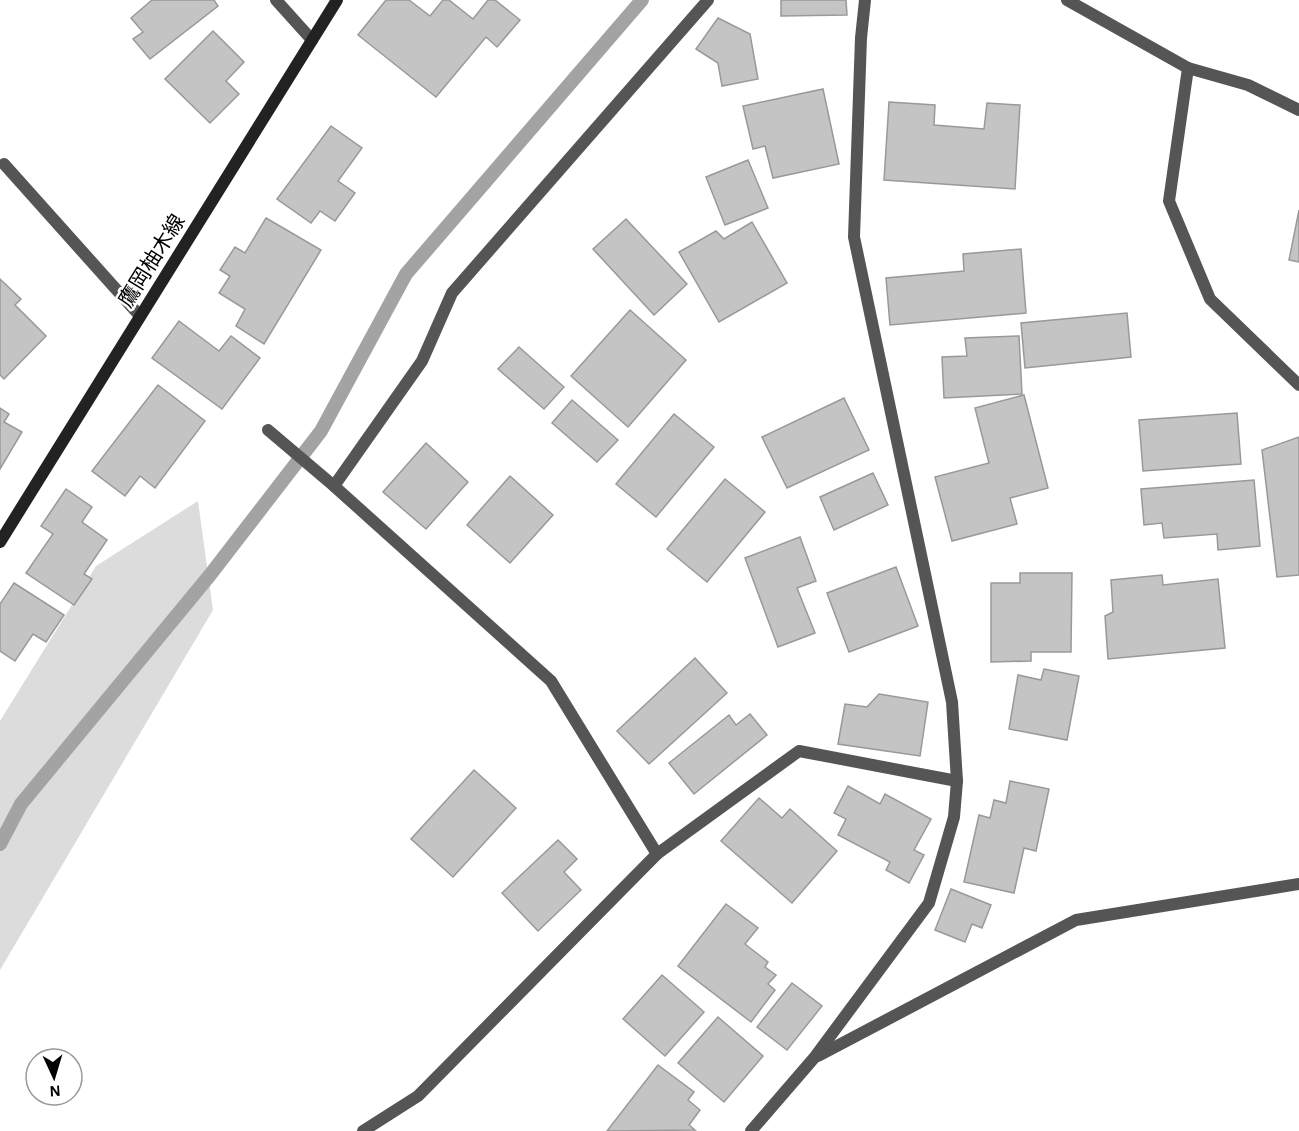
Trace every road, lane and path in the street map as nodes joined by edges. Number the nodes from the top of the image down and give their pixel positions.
1 (276, 0) edge
2 (337, 0) edge
3 (708, 0) edge
4 (865, 0) edge
5 (1067, 0) edge
6 (312, 40) junction
7 (1188, 68) junction
8 (1299, 110) edge
9 (4, 164) dead end
10 (140, 316) junction
11 (1299, 385) edge
12 (268, 430) dead end
13 (334, 486) junction
14 (0, 542) edge
15 (957, 781) junction
16 (657, 855) junction
17 (1299, 884) edge
18 (814, 1058) junction
19 (363, 1131) edge
20 (751, 1131) edge

1 - 6 street
2 - 6 main road, 鷹岡柚木線
3 - 13 street
4 - 15 street
5 - 7 street
6 - 10 main road, 鷹岡柚木線
7 - 8 street
7 - 11 street
9 - 10 street
10 - 14 main road, 鷹岡柚木線
12 - 13 street
13 - 16 street
15 - 16 street
15 - 18 street
16 - 19 street
17 - 18 street
18 - 20 street

